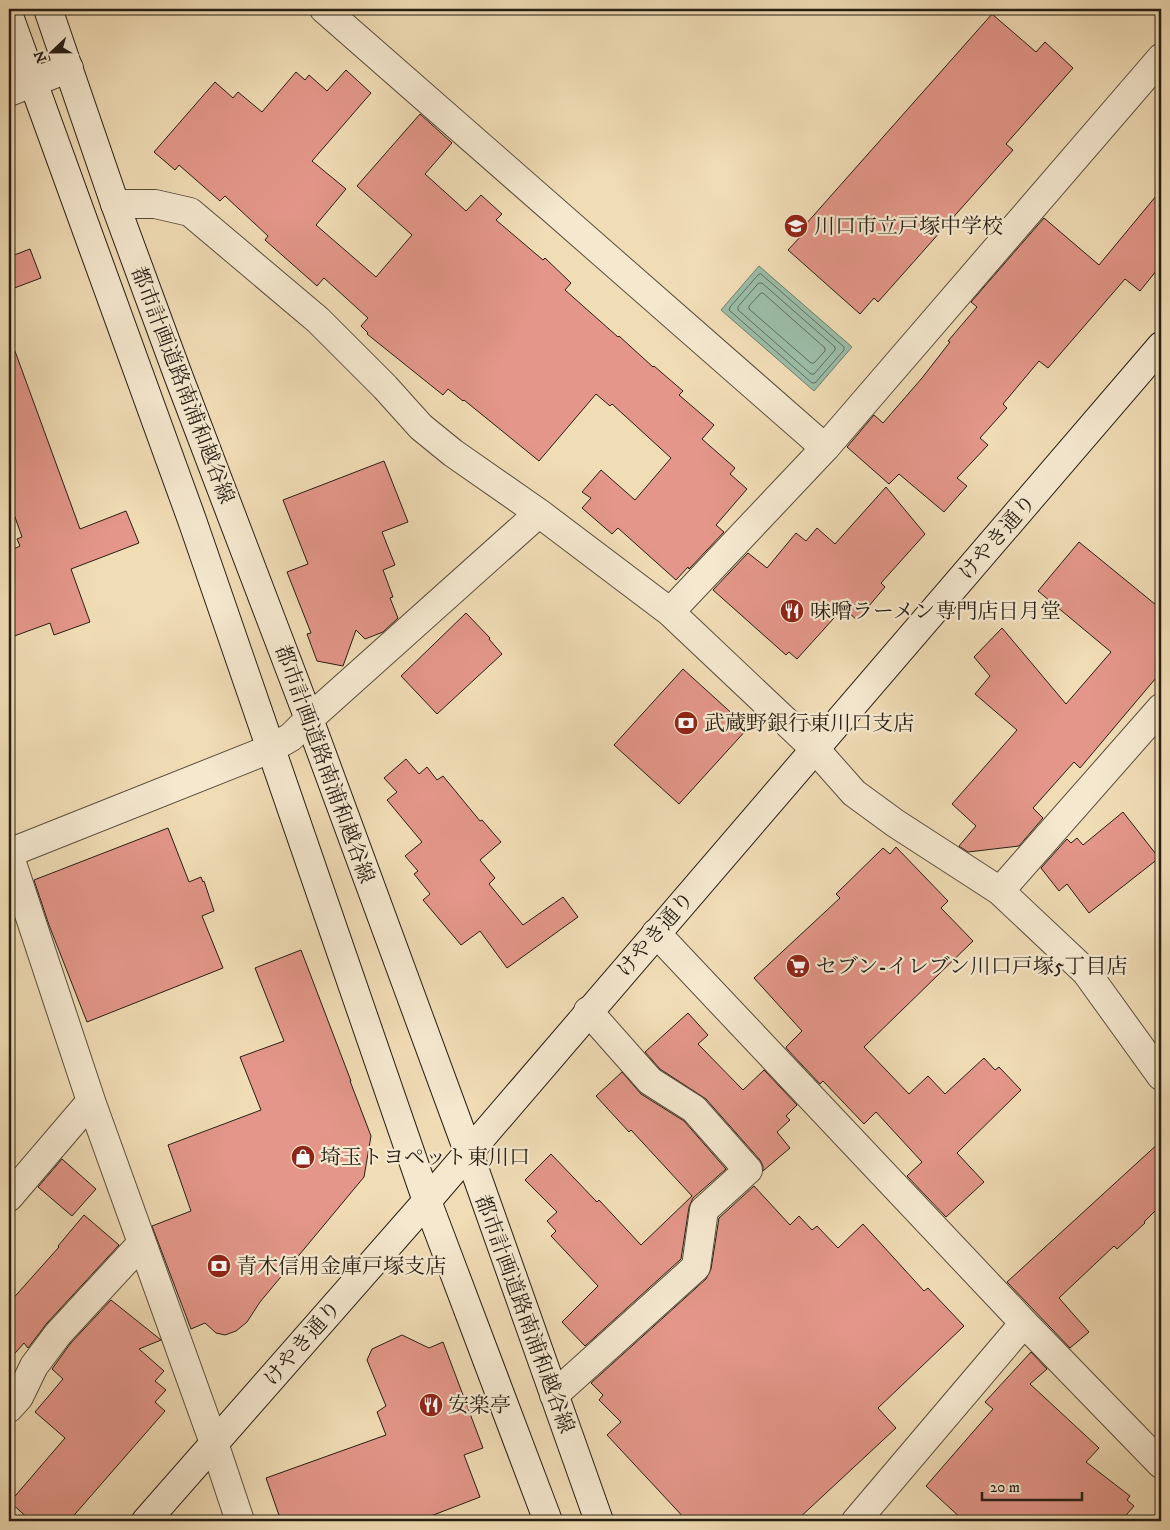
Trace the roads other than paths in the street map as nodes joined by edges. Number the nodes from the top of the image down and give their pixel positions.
1 (48, 9) edge
2 (324, 9) edge
3 (9, 16) edge
4 (1161, 58) edge
5 (69, 68) junction
6 (34, 82) junction
7 (9, 92) edge
8 (115, 204) junction
9 (1161, 346) edge
10 (825, 448) junction
11 (539, 513) junction
12 (670, 612) junction
13 (1161, 708) edge
14 (309, 719) junction
15 (270, 749) junction
16 (815, 749) junction
17 (9, 854) edge
18 (1000, 891) junction
19 (656, 933) junction
20 (588, 1011) junction
21 (1161, 1076) edge
22 (91, 1102) junction
23 (468, 1151) junction
24 (9, 1197) edge
25 (427, 1201) junction
26 (142, 1243) junction
27 (1024, 1322) junction
28 (554, 1395) junction
29 (9, 1408) edge
30 (214, 1443) junction
31 (1161, 1464) edge
32 (146, 1521) edge
33 (240, 1521) edge
34 (548, 1521) edge
35 (598, 1521) edge
36 (856, 1521) edge

1 - 5 street, 都市計画道路南浦和越谷線
2 - 10 street
3 - 6 street, 都市計画道路南浦和越谷線
4 - 10 street
5 - 6 street
5 - 8 street, 都市計画道路南浦和越谷線
6 - 7 street
6 - 15 street, 都市計画道路南浦和越谷線
8 - 11 street
8 - 14 street, 都市計画道路南浦和越谷線
9 - 16 street, けやき通り
10 - 12 street
11 - 12 street
11 - 14 street
12 - 16 street
13 - 18 street
14 - 15 street
14 - 23 street, 都市計画道路南浦和越谷線
15 - 17 street
15 - 25 street, 都市計画道路南浦和越谷線
16 - 18 street
16 - 19 street, けやき通り
17 - 22 street
18 - 21 street
19 - 20 street, けやき通り
19 - 27 street
20 - 23 street, けやき通り
20 - 28 street
22 - 24 street
22 - 26 street
23 - 25 street, けやき通り
23 - 28 street, 都市計画道路南浦和越谷線
25 - 30 street, けやき通り
25 - 34 street, 都市計画道路南浦和越谷線
26 - 29 street
26 - 30 street
27 - 31 street
27 - 36 street
28 - 35 street, 都市計画道路南浦和越谷線
30 - 32 street, けやき通り
30 - 33 street

